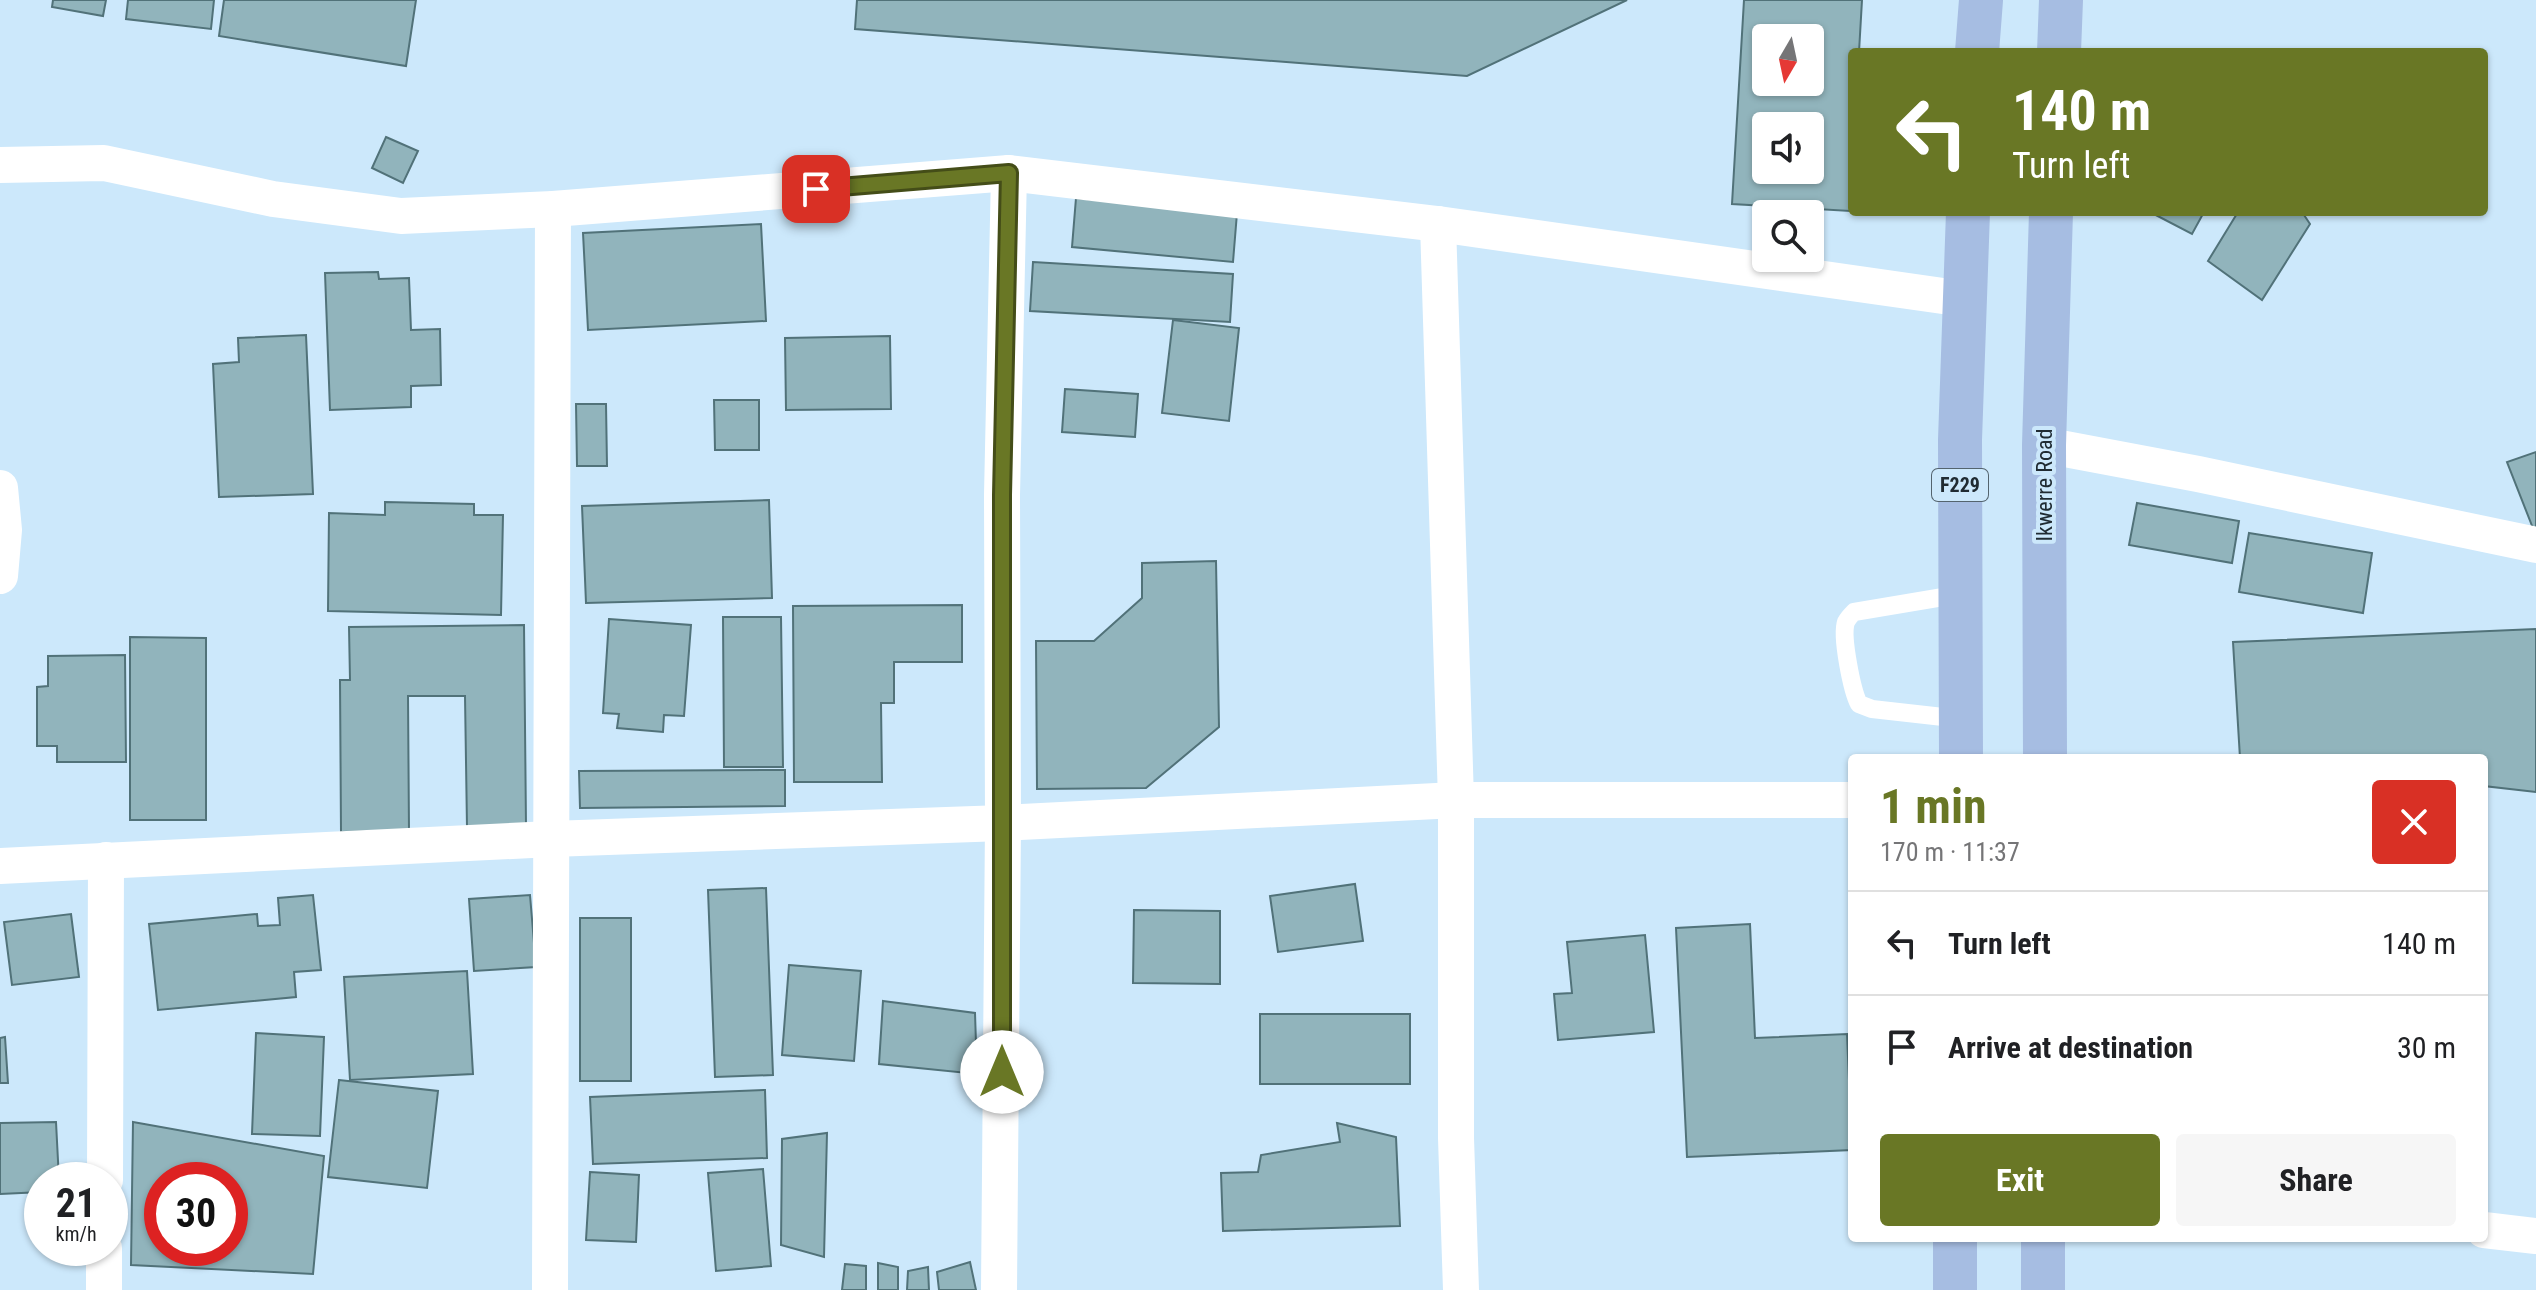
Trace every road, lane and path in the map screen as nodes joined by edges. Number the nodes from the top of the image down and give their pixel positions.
1 (1981, 0) edge
2 (2061, 0) edge
3 (1977, 48) edge
4 (2059, 48) edge
5 (0, 165) edge
6 (1009, 173) junction
7 (553, 209) junction
8 (1968, 216) edge
9 (2051, 216) edge
10 (1438, 224) junction
11 (1964, 299) junction
12 (2044, 445) junction
13 (0, 488) edge
14 (2536, 545) edge
15 (0, 576) edge
16 (1961, 594) junction
17 (1961, 738) edge
18 (2045, 754) edge
19 (1456, 800) junction
20 (1848, 800) edge
21 (1003, 823) junction
22 (551, 839) junction
23 (106, 860) junction
24 (0, 866) edge
25 (105, 1162) edge
26 (2488, 1230) edge
27 (2536, 1236) edge
28 (1955, 1242) edge
29 (2043, 1242) edge
30 (104, 1266) edge
31 (104, 1290) edge
32 (550, 1290) edge
33 (999, 1290) edge
34 (1461, 1290) edge
35 (1955, 1290) edge
36 (2043, 1290) edge

1 - 3 main road
2 - 4 main road
5 - 7 street
6 - 7 street
6 - 10 street
6 - 21 street
7 - 22 street
8 - 11 main road, F229
9 - 12 main road, Ikwerre Road
10 - 11 street
10 - 19 street
11 - 16 main road, F229
12 - 14 street
12 - 18 main road, Ikwerre Road
13 - 15 street
16 - 17 main road, F229
16 - 17 lane
19 - 20 street
19 - 21 street
19 - 34 street
21 - 22 street
21 - 33 street
22 - 23 street
22 - 32 street
23 - 24 street
23 - 25 street
26 - 27 street
28 - 35 main road
29 - 36 main road
30 - 31 street

